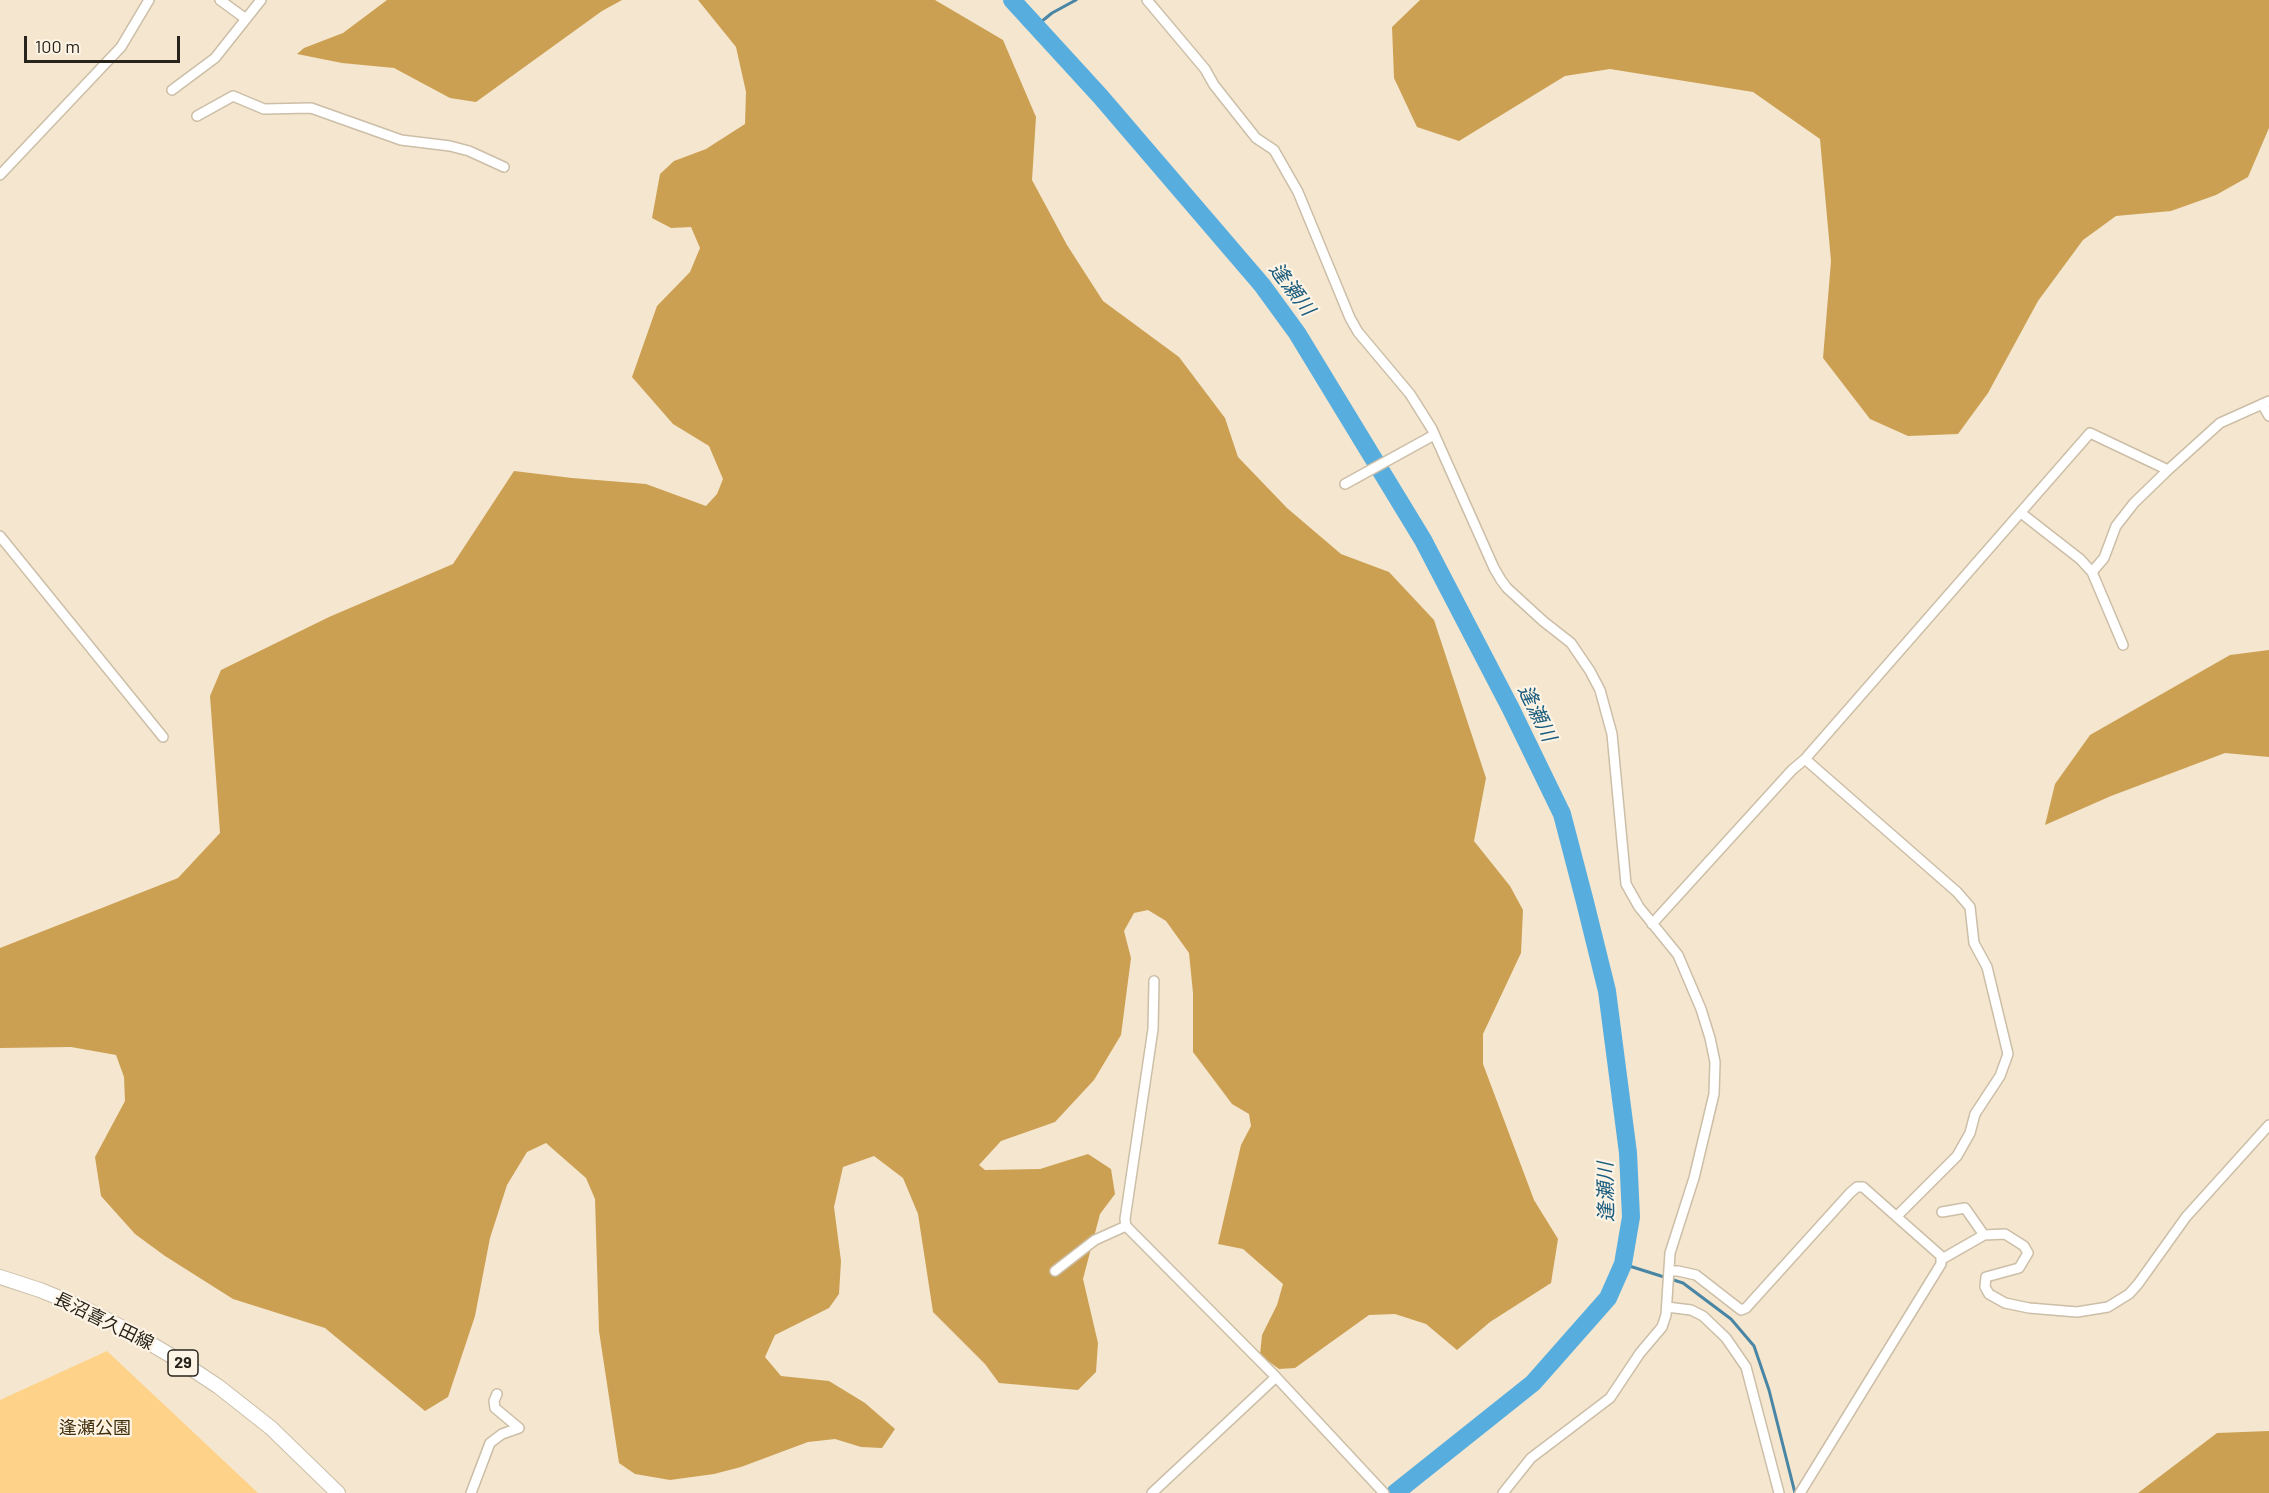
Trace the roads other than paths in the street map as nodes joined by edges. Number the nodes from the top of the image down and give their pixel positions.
1 (148, 0) edge
2 (220, 0) edge
3 (261, 0) edge
4 (1147, 0) edge
5 (246, 19) junction
6 (172, 90) dead end
7 (197, 116) dead end
8 (504, 167) dead end
9 (0, 175) edge
10 (2265, 403) edge
11 (2269, 416) edge
12 (1434, 435) junction
13 (2168, 470) junction
14 (1345, 484) dead end
15 (2020, 513) junction
16 (0, 536) edge
17 (2092, 572) junction
18 (2123, 645) dead end
19 (163, 737) dead end
20 (1805, 759) junction
21 (1652, 924) junction
22 (1154, 981) dead end
23 (2269, 1125) edge
24 (1942, 1212) dead end
25 (1897, 1216) junction
26 (1126, 1226) junction
27 (1984, 1235) junction
28 (1942, 1259) junction
29 (1055, 1272) dead end
30 (1669, 1273) junction
31 (0, 1277) edge
32 (1667, 1307) junction
33 (1276, 1377) junction
34 (497, 1394) dead end
35 (1382, 1491) edge
36 (338, 1493) edge
37 (471, 1493) edge
38 (1152, 1493) edge
39 (1503, 1493) edge
40 (1779, 1493) edge
41 (1800, 1493) edge

1 - 9 street
2 - 5 street
3 - 5 street
4 - 12 street
5 - 6 street
7 - 8 street
10 - 11 street
10 - 13 street
12 - 14 street
12 - 21 street
13 - 15 street
13 - 17 street
15 - 17 street
15 - 20 street
16 - 19 street
17 - 18 street
20 - 21 street
20 - 25 street
21 - 30 street
22 - 26 street
23 - 27 street
24 - 27 street
25 - 28 street
25 - 30 street
26 - 29 street
26 - 33 street
27 - 28 street
28 - 41 street
30 - 32 street
31 - 36 main road, 長沼喜久田線 / 29
32 - 39 street
32 - 40 street
33 - 35 street
33 - 38 street
34 - 37 street

